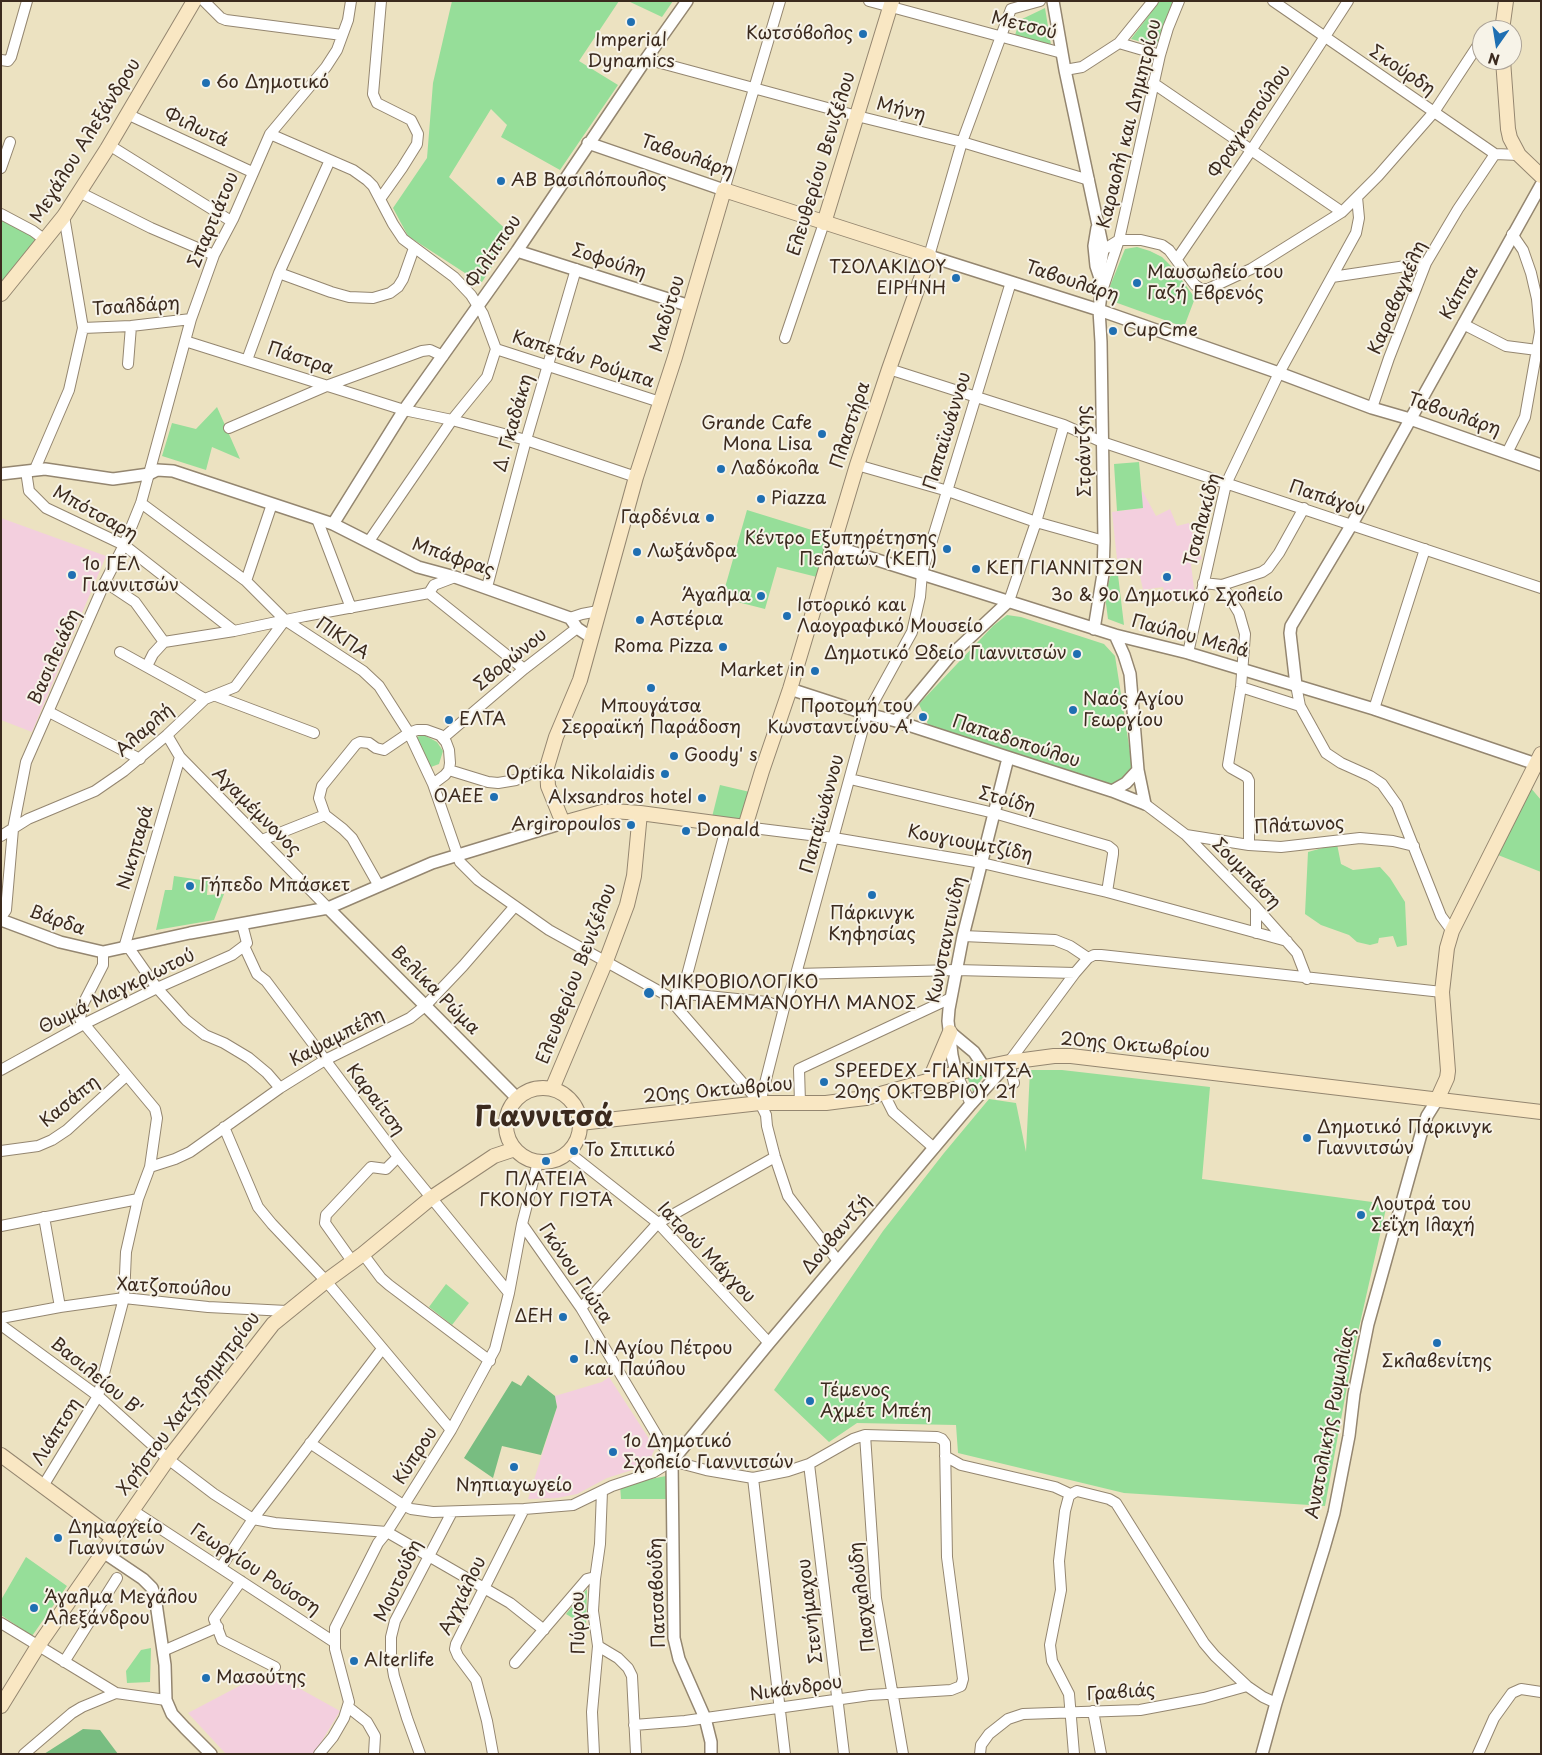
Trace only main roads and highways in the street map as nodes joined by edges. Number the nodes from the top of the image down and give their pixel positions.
1 (194, 1) edge
2 (1506, 1) edge
3 (891, 4) edge
4 (1501, 20) edge
5 (1504, 70) edge
6 (1541, 176) edge
7 (724, 190) joint
8 (824, 223) junction
9 (929, 256) joint
10 (1, 294) edge
11 (1539, 762) edge
12 (640, 813) junction
13 (563, 823) joint
14 (745, 826) joint
15 (950, 1032) road end
16 (930, 1079) junction
17 (552, 1089) junction
18 (1437, 1100) junction
19 (1541, 1112) edge
20 (580, 1123) junction
21 (515, 1150) junction
22 (1, 1455) edge
23 (112, 1538) junction
24 (1, 1706) edge

1 - 10 main road, Μεγάλου Αλεξάνδρου
2 - 4 main road
3 - 8 main road, Ελευθερίου Βενιζέλου
5 - 6 main road
7 - 8 main road, Ταβουλάρη
7 - 13 main road, Μαδύτου
8 - 9 main road, Ταβουλάρη
9 - 14 main road, Πλαστήρα
11 - 18 main road
12 - 13 main road, Κουγιουμτζίδη
12 - 14 main road, Κουγιουμτζίδη
12 - 17 main road, Ελευθερίου Βενιζέλου
15 - 16 main road
16 - 18 main road, 20ης Οκτωβρίου
16 - 20 main road, 20ης Οκτωβρίου
17 - 20 main road
17 - 21 main road
18 - 19 main road, 20ης Οκτωβρίου
20 - 21 main road
21 - 23 main road, Χρήστου Χατζηδημητρίου
22 - 23 main road
23 - 24 main road, Χρήστου Χατζηδημητρίου

